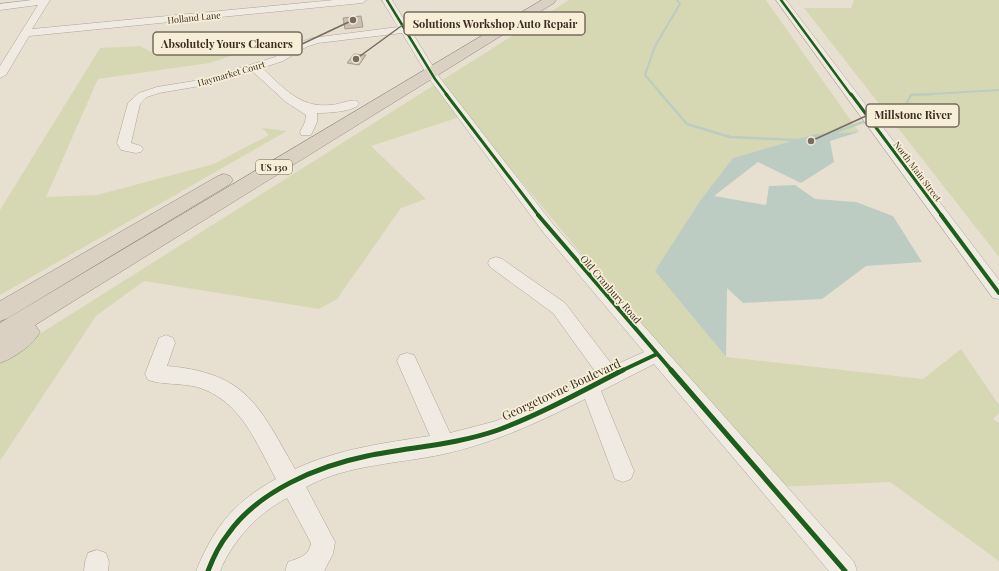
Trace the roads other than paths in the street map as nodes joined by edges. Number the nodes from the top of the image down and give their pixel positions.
1 (362, 0) edge
2 (387, 0) edge
3 (533, 0) edge
4 (550, 0) edge
5 (781, 0) edge
6 (45, 1) edge
7 (0, 6) edge
8 (406, 29) junction
9 (25, 33) junction
10 (428, 66) junction
11 (254, 67) junction
12 (2, 69) edge
13 (353, 104) junction
14 (304, 107) junction
15 (300, 135) joint
16 (136, 149) dead end
17 (237, 172) dead end
18 (156, 240) junction
19 (496, 263) dead end
20 (999, 293) edge
21 (2, 311) edge
22 (0, 335) edge
23 (166, 343) dead end
24 (0, 353) edge
25 (656, 354) junction
26 (407, 361) dead end
27 (610, 377) junction
28 (590, 387) junction
29 (444, 444) junction
30 (623, 471) dead end
31 (291, 483) junction
32 (208, 571) edge
33 (297, 571) edge
34 (845, 571) edge

1 - 9 street, Holland Lane
2 - 8 street, Old Cranbury Road
3 - 10 highway, US 130
4 - 10 highway, US 130
5 - 20 street, North Main Street
6 - 7 street
6 - 9 street
8 - 10 street, Old Cranbury Road
8 - 11 street, Haymarket Court
9 - 12 street
10 - 13 highway, US 130
10 - 18 highway, US 130
10 - 25 street, Old Cranbury Road
11 - 14 street
11 - 16 street, Haymarket Court
13 - 14 street
13 - 15 highway, US 130
14 - 15 street
17 - 21 highway
18 - 22 highway, US 130
18 - 24 highway
19 - 27 street
23 - 31 street
25 - 27 street, Georgetowne Boulevard
25 - 34 street, Old Cranbury Road
26 - 29 street
27 - 28 street, Georgetowne Boulevard
28 - 29 street, Georgetowne Boulevard
28 - 30 street
29 - 31 street, Georgetowne Boulevard
31 - 32 street, Georgetowne Boulevard
31 - 33 street

